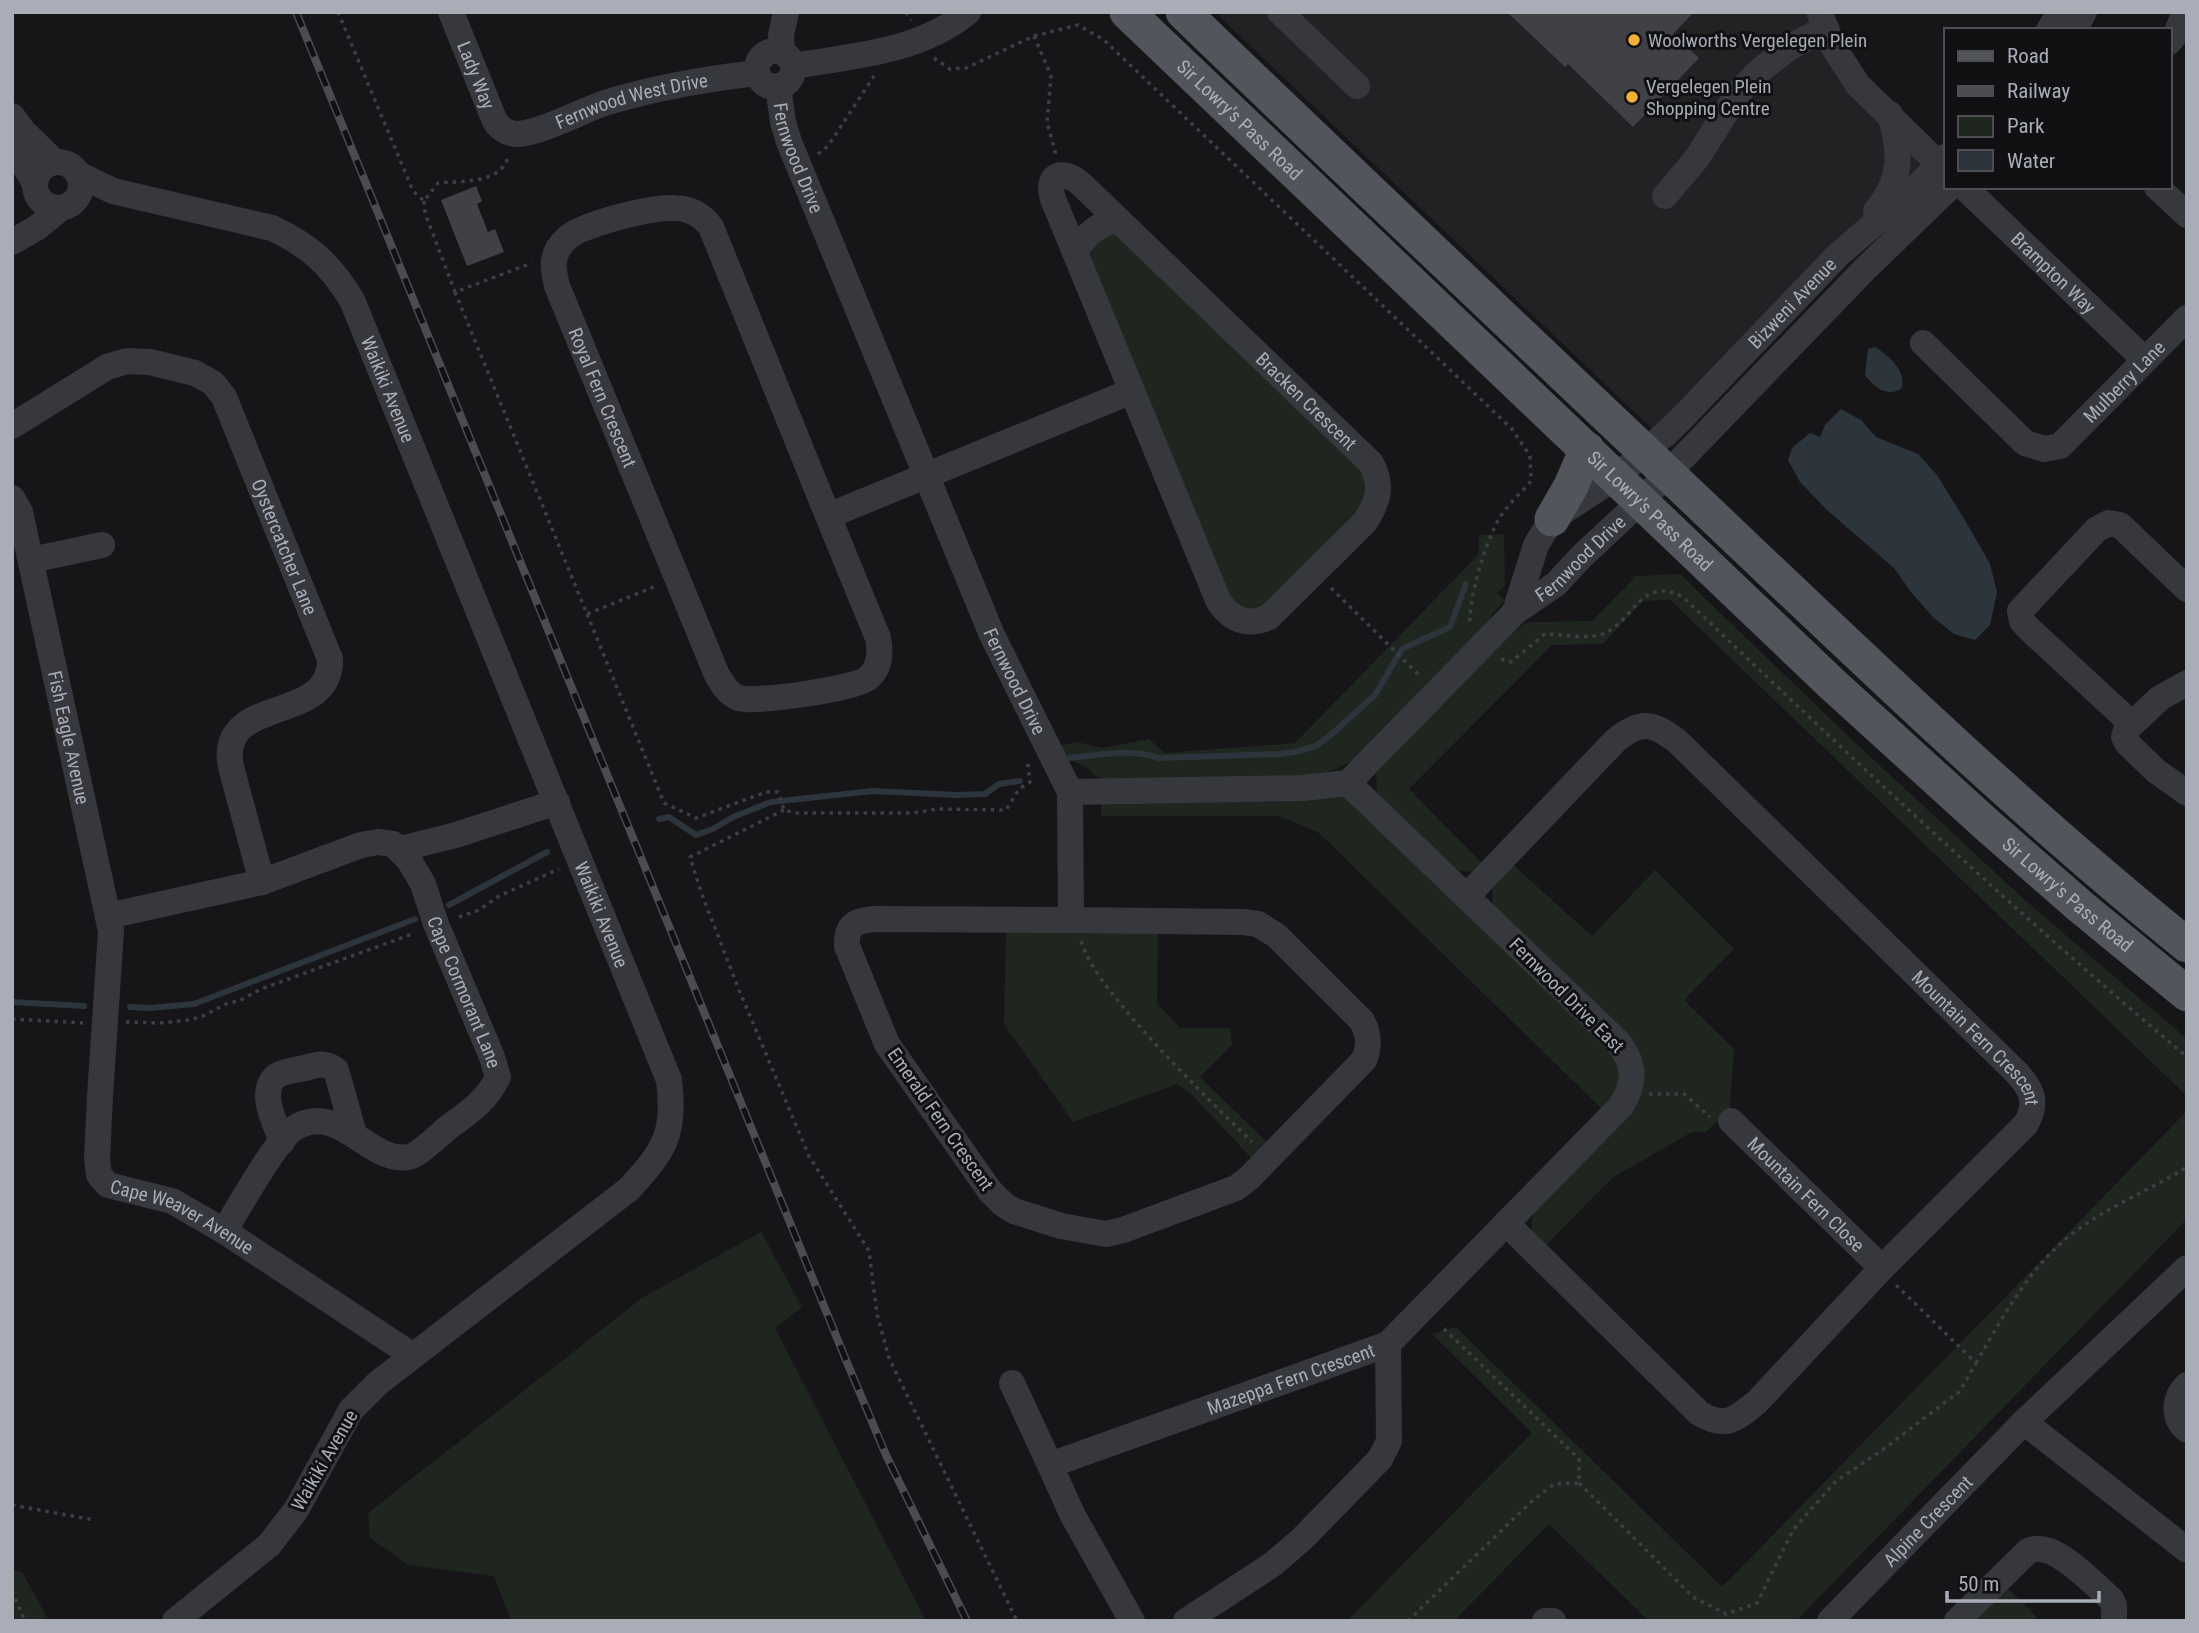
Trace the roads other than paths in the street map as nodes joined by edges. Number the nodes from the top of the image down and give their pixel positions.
1 (451, 12) edge
2 (786, 12) edge
3 (968, 12) edge
4 (1127, 12) edge
5 (1183, 12) edge
6 (1280, 12) edge
7 (2060, 12) edge
8 (2084, 12) edge
9 (1825, 26) edge
10 (2050, 28) edge
11 (2075, 28) edge
12 (778, 69) junction
13 (1357, 86) dead end
14 (1890, 114) junction
15 (12, 116) edge
16 (509, 133) joint
17 (12, 144) edge
18 (55, 162) junction
19 (1944, 168) edge
20 (1944, 170) edge
21 (1944, 170) edge
22 (36, 189) junction
23 (1966, 189) edge
24 (2159, 189) edge
25 (73, 193) junction
26 (1670, 200) dead end
27 (2187, 215) edge
28 (1117, 219) junction
29 (12, 242) edge
30 (1075, 251) junction
31 (1839, 255) junction
32 (2187, 318) edge
33 (1923, 343) dead end
34 (2144, 359) junction
35 (1132, 391) junction
36 (12, 426) edge
37 (1587, 449) junction
38 (1656, 463) junction
39 (926, 476) junction
40 (1616, 477) junction
41 (12, 498) edge
42 (1640, 501) junction
43 (828, 516) junction
44 (1552, 519) junction
45 (102, 545) dead end
46 (31, 560) junction
47 (2187, 589) edge
48 (1515, 612) junction
49 (2184, 688) edge
50 (2129, 727) junction
51 (1348, 783) junction
52 (1070, 792) junction
53 (2187, 793) edge
54 (556, 803) junction
55 (400, 849) junction
56 (262, 882) junction
57 (1467, 895) junction
58 (108, 916) junction
59 (1071, 920) junction
60 (2187, 945) edge
61 (2187, 994) edge
62 (1731, 1121) road end
63 (354, 1134) junction
64 (282, 1142) junction
65 (1506, 1223) junction
66 (224, 1231) junction
67 (1882, 1268) junction
68 (2187, 1268) edge
69 (1388, 1344) junction
70 (412, 1355) junction
71 (1012, 1383) dead end
72 (2187, 1385) edge
73 (2024, 1422) junction
74 (2187, 1430) edge
75 (1050, 1465) junction
76 (2187, 1550) edge
77 (174, 1621) edge
78 (1132, 1621) edge
79 (1186, 1621) edge
80 (1830, 1621) edge
81 (1957, 1621) edge
82 (2114, 1621) edge

1 - 16 street, Lady Way
2 - 12 street, Fernwood Drive
3 - 12 street, Fernwood West Drive
4 - 37 main road, Sir Lowry's Pass Road
5 - 38 main road, Sir Lowry's Pass Road
6 - 13 street
7 - 10 street
8 - 11 street
9 - 14 street
9 - 26 street
12 - 16 street, Fernwood West Drive
12 - 39 street, Fernwood Drive
14 - 19 street
14 - 31 street
15 - 18 street
17 - 22 street
18 - 22 street
18 - 25 street
20 - 38 street, Bizweni Avenue
21 - 31 street, Bizweni Avenue
22 - 25 street
22 - 29 street
23 - 34 street, Brampton Way
24 - 27 street
25 - 29 street
25 - 54 street, Waikiki Avenue
28 - 30 street
28 - 30 street, Bracken Crescent
28 - 35 street, Bracken Crescent
30 - 35 street, Bracken Crescent
31 - 38 street, Bizweni Avenue
32 - 34 street, Mulberry Lane
33 - 34 street, Mulberry Lane
35 - 39 street
36 - 56 street, Oystercatcher Lane
37 - 40 main road, Sir Lowry's Pass Road
37 - 44 main road
38 - 40 street, Fernwood Drive
38 - 42 street, Fernwood Drive
38 - 60 main road, Sir Lowry's Pass Road
39 - 43 street
39 - 52 street, Fernwood Drive
40 - 42 main road, Sir Lowry's Pass Road
40 - 44 street, Fernwood Drive
41 - 46 street, Fish Eagle Avenue
42 - 48 street, Fernwood Drive
42 - 61 main road, Sir Lowry's Pass Road
43 - 43 street, Royal Fern Crescent
44 - 48 street, Fernwood Drive
45 - 46 street
46 - 58 street, Fish Eagle Avenue
47 - 50 street
48 - 51 street, Fernwood Drive
49 - 50 street
50 - 53 street
51 - 52 street
51 - 57 street, Fernwood Drive East
52 - 59 street
54 - 55 street
54 - 70 street, Waikiki Avenue
55 - 56 street
55 - 63 street, Cape Cormorant Lane
56 - 58 street
57 - 65 street, Fernwood Drive East
57 - 67 street, Mountain Fern Crescent
58 - 66 street, Cape Weaver Avenue
59 - 59 street, Emerald Fern Crescent
62 - 67 street, Mountain Fern Close
63 - 64 street, Cape Cormorant Lane
63 - 64 street
64 - 66 street, Cape Cormorant Lane
65 - 67 street, Mountain Fern Crescent
65 - 69 street
66 - 70 street, Cape Weaver Avenue
68 - 73 street, Alpine Crescent
69 - 75 street, Mazeppa Fern Crescent
69 - 79 street, Mazeppa Fern Crescent
70 - 77 street, Waikiki Avenue
71 - 75 street
72 - 74 street
73 - 76 street
73 - 80 street, Alpine Crescent
75 - 78 street
81 - 82 street

